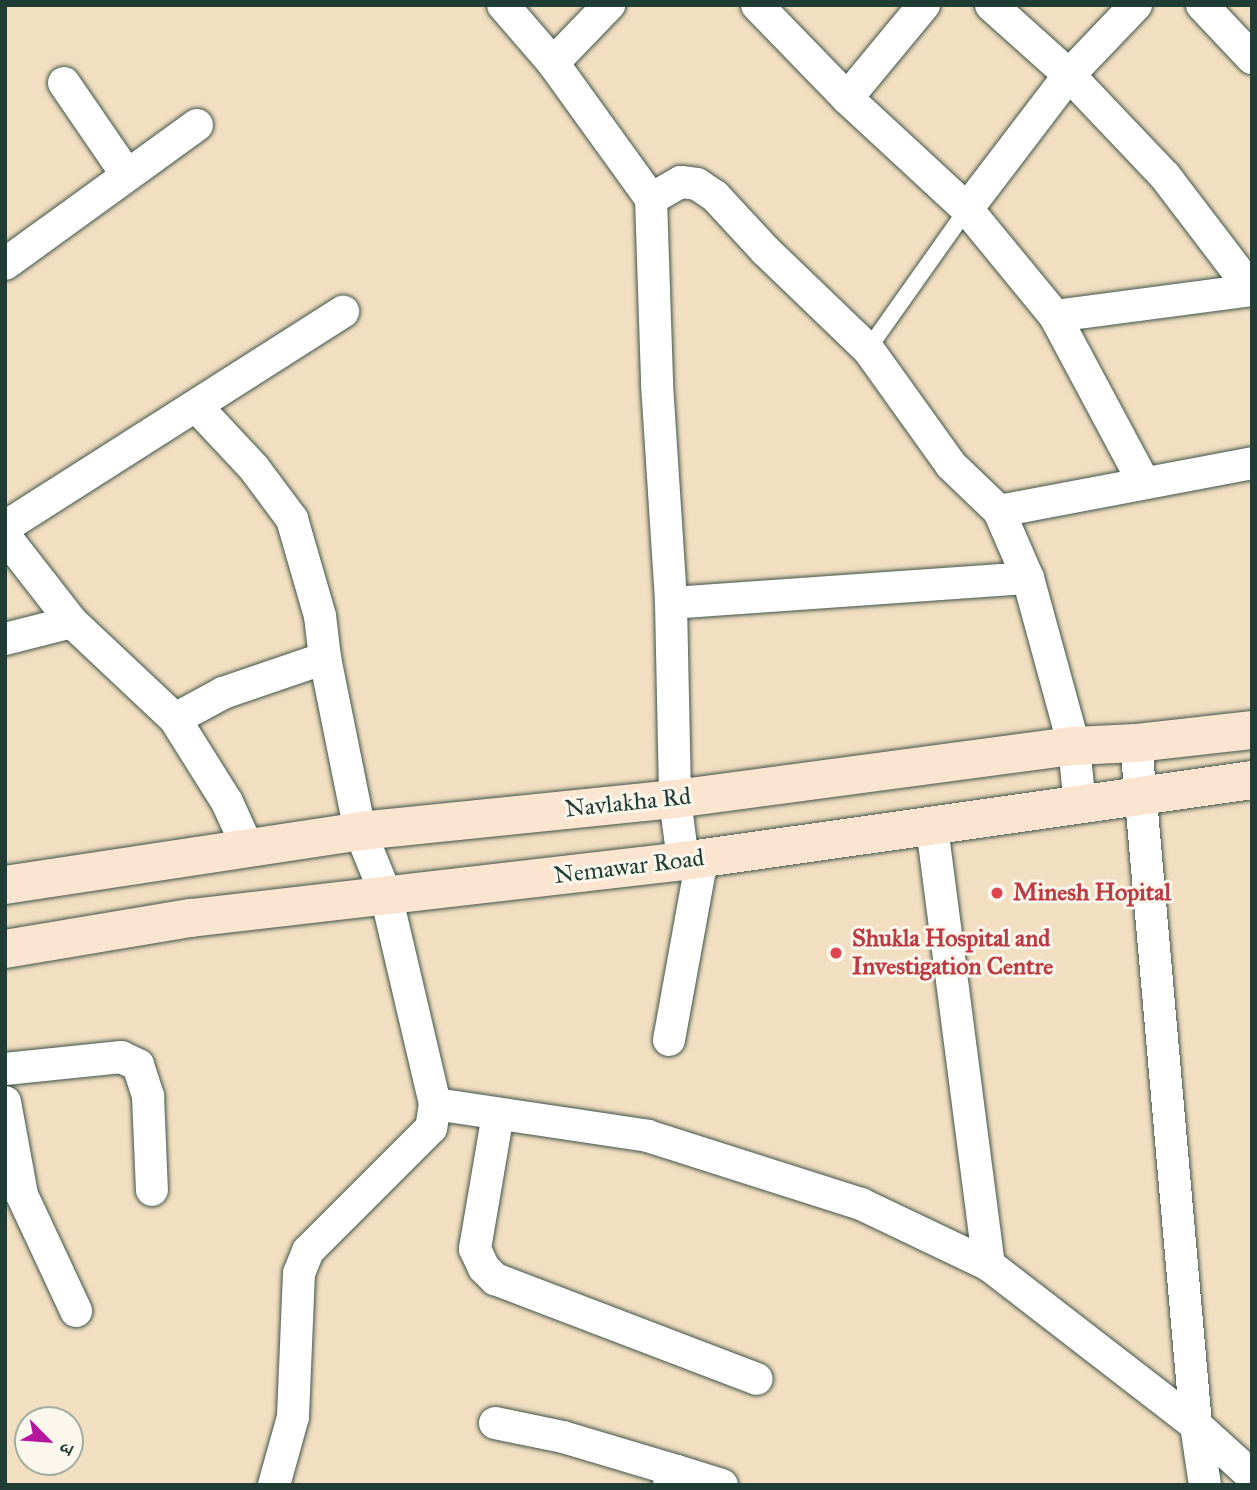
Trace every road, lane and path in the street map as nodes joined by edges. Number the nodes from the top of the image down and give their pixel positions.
1 (503, 5) edge
2 (609, 5) edge
3 (757, 5) edge
4 (924, 5) edge
5 (991, 5) edge
6 (1136, 5) edge
7 (1202, 5) edge
8 (1252, 58) edge
9 (553, 63) junction
10 (1069, 75) junction
11 (64, 83) dead end
12 (847, 99) junction
13 (197, 125) dead end
14 (127, 175) junction
15 (651, 199) junction
16 (967, 209) junction
17 (5, 264) edge
18 (1252, 290) edge
19 (343, 312) dead end
20 (1055, 316) junction
21 (868, 349) junction
22 (197, 407) junction
23 (1252, 463) edge
24 (1144, 483) junction
25 (999, 512) junction
26 (5, 527) edge
27 (5, 536) edge
28 (1028, 578) junction
29 (671, 603) junction
30 (72, 622) junction
31 (5, 639) edge
32 (325, 658) junction
33 (175, 719) junction
34 (1252, 730) edge
35 (1136, 743) junction
36 (1074, 746) junction
37 (1252, 780) edge
38 (1141, 798) junction
39 (675, 799) junction
40 (1080, 806) junction
41 (932, 827) junction
42 (360, 831) junction
43 (247, 846) junction
44 (693, 860) junction
45 (5, 885) edge
46 (386, 895) junction
47 (5, 949) edge
48 (669, 1040) dead end
49 (5, 1069) edge
50 (5, 1102) edge
51 (435, 1104) junction
52 (498, 1114) junction
53 (152, 1190) dead end
54 (989, 1265) junction
55 (76, 1311) dead end
56 (757, 1379) dead end
57 (495, 1423) dead end
58 (1196, 1425) junction
59 (1248, 1466) edge
60 (673, 1478) edge
61 (274, 1485) edge
62 (722, 1485) edge
63 (1205, 1485) edge

1 - 9 street
2 - 9 street
3 - 12 street
4 - 12 street
5 - 10 street
6 - 10 street
7 - 8 street
9 - 15 street
10 - 16 street
10 - 18 street
11 - 14 street
12 - 16 street
13 - 14 street
14 - 17 street
15 - 21 street
15 - 29 street
16 - 20 street
16 - 21 lane
18 - 20 street
19 - 22 street
20 - 24 street
21 - 25 street
22 - 26 street
22 - 32 street
23 - 24 street
24 - 25 street
25 - 28 street
27 - 30 street
28 - 29 street
28 - 36 street
29 - 39 street
30 - 31 street
30 - 33 street
32 - 33 street
32 - 42 street
33 - 43 street
34 - 35 main road, Navlakha Rd
35 - 36 main road, Navlakha Rd
35 - 38 street
36 - 39 main road, Navlakha Rd
36 - 40 street
37 - 38 main road, Nemawar Road
38 - 40 main road, Nemawar Road
38 - 58 street
39 - 42 main road, Navlakha Rd
39 - 44 street
40 - 41 main road, Nemawar Road
41 - 44 main road, Nemawar Road
41 - 54 street
42 - 43 main road, Navlakha Rd
42 - 46 street
43 - 45 main road, Navlakha Rd
44 - 46 main road, Nemawar Road
44 - 48 street
46 - 47 main road, Nemawar Road
46 - 51 street
49 - 53 street
50 - 55 street
51 - 52 street
51 - 61 street
52 - 54 street
52 - 56 street
54 - 58 street
57 - 60 street
58 - 59 street
58 - 63 street
60 - 62 street

